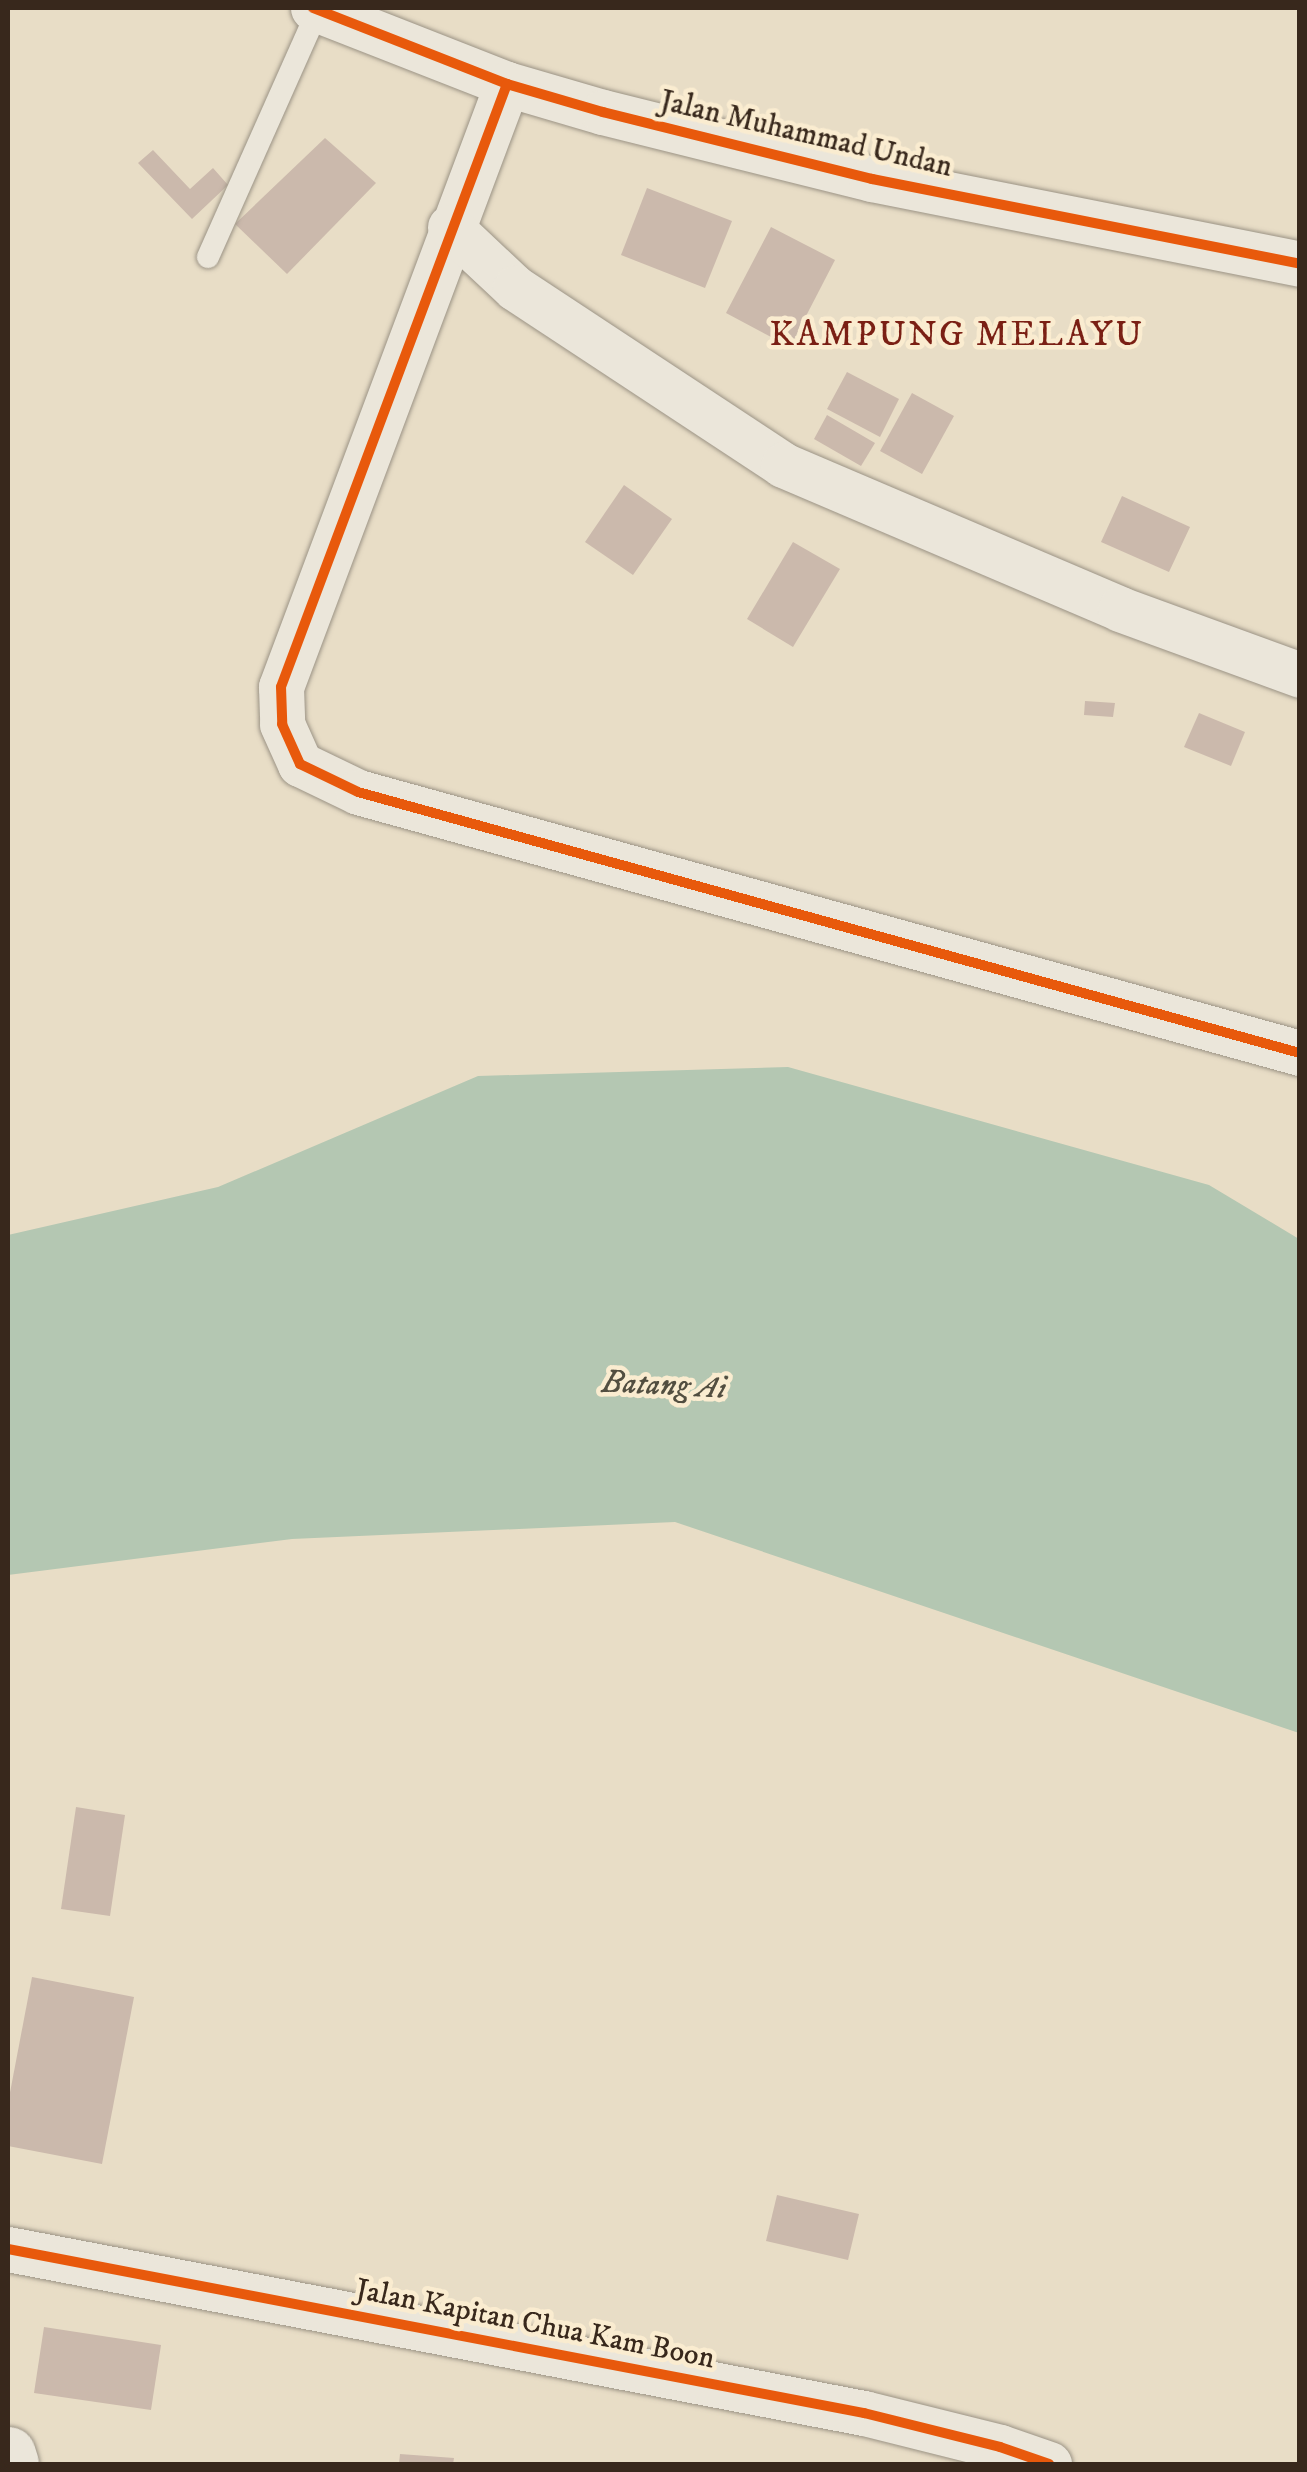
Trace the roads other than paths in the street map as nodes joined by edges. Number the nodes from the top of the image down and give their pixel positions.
1 (316, 8) edge
2 (507, 84) junction
3 (450, 227) junction
4 (208, 256) dead end
5 (1299, 264) edge
6 (1300, 675) edge
7 (1300, 1053) edge
8 (8, 2248) edge
9 (8, 2454) edge
10 (11, 2464) edge
11 (1049, 2464) edge

1 - 2 street, Jalan Muhammad Undan
1 - 4 lane
2 - 3 street
2 - 5 street, Jalan Muhammad Undan
3 - 6 street
3 - 7 street
8 - 11 street, Jalan Kapitan Chua Kam Boon
9 - 10 street

